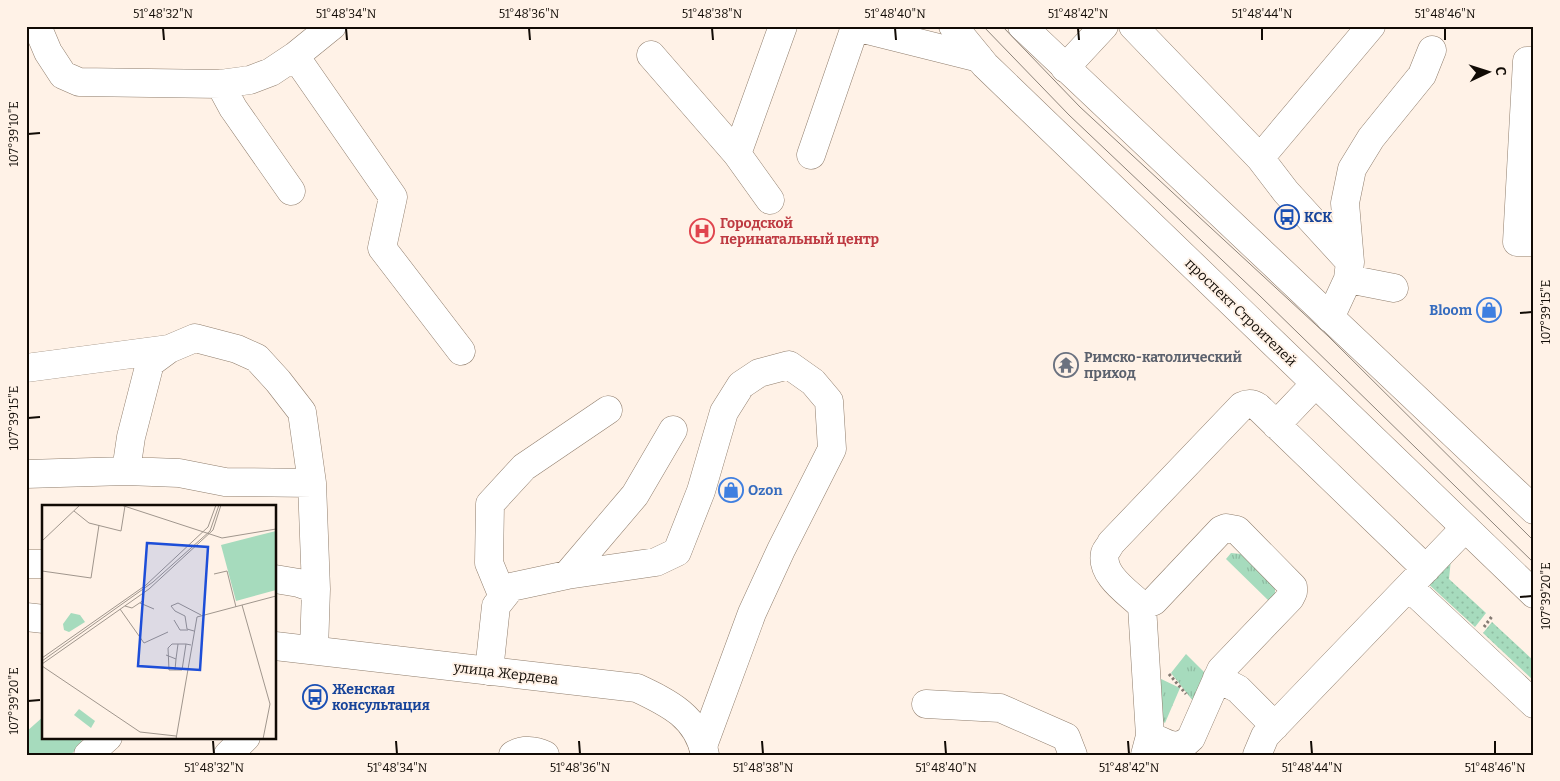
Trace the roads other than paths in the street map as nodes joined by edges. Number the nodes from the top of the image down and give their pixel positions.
1 (37, 26) edge
2 (783, 26) edge
3 (953, 26) edge
4 (1022, 26) edge
5 (1104, 26) edge
6 (1133, 26) edge
7 (1371, 26) edge
8 (330, 27) edge
9 (1432, 50) dead end
10 (651, 55) dead end
11 (295, 56) junction
12 (979, 58) junction
13 (1534, 61) edge
14 (1065, 68) junction
15 (220, 84) junction
16 (737, 154) junction
17 (811, 155) dead end
18 (1260, 158) junction
19 (290, 191) dead end
20 (770, 200) dead end
21 (1534, 242) edge
22 (1349, 270) junction
23 (1394, 288) dead end
24 (1330, 318) junction
25 (169, 349) junction
26 (461, 351) dead end
27 (26, 368) edge
28 (1315, 384) junction
29 (608, 410) dead end
30 (1276, 424) junction
31 (673, 430) dead end
32 (126, 471) junction
33 (26, 474) edge
34 (312, 483) junction
35 (1534, 510) edge
36 (1465, 528) junction
37 (26, 564) edge
38 (42, 564) edge
39 (567, 575) junction
40 (276, 579) edge
41 (1418, 579) junction
42 (316, 589) junction
43 (1534, 594) edge
44 (503, 597) junction
45 (1142, 606) junction
46 (26, 617) edge
47 (42, 619) edge
48 (276, 646) edge
49 (314, 650) junction
50 (489, 671) junction
51 (1217, 678) junction
52 (926, 704) dead end
53 (1534, 704) edge
54 (1275, 726) junction
55 (107, 738) edge
56 (245, 738) edge
57 (1147, 745) edge
58 (704, 750) edge
59 (88, 755) edge
60 (228, 755) edge
61 (513, 755) edge
62 (545, 755) edge
63 (1072, 755) edge
64 (1257, 755) edge

1 - 15 street
2 - 16 street
3 - 12 street, проспект Строителей
4 - 14 street
5 - 14 street
6 - 18 street
7 - 18 street
8 - 11 street
9 - 22 street
10 - 16 street
11 - 15 street
11 - 26 street
12 - 17 street
12 - 28 street, проспект Строителей
13 - 21 street
14 - 24 street
15 - 19 street
16 - 20 street
18 - 22 street
22 - 23 street
22 - 24 street
24 - 35 street
25 - 27 street
25 - 32 street
25 - 34 street
28 - 30 street
28 - 36 street, проспект Строителей
29 - 44 street
30 - 41 street
30 - 45 street
31 - 39 street
32 - 33 street
32 - 34 street
34 - 42 street
36 - 41 street
36 - 43 street, проспект Строителей
37 - 38 street
39 - 44 street
39 - 58 street
40 - 42 street
41 - 53 street
41 - 54 street
42 - 49 street
44 - 50 street
45 - 51 street
45 - 57 street
46 - 47 street
48 - 49 street, улица Жердева
49 - 50 street, улица Жердева
50 - 58 street, улица Жердева
51 - 54 street
51 - 57 street
52 - 63 street
54 - 64 street
55 - 59 street
56 - 60 street
61 - 62 street

